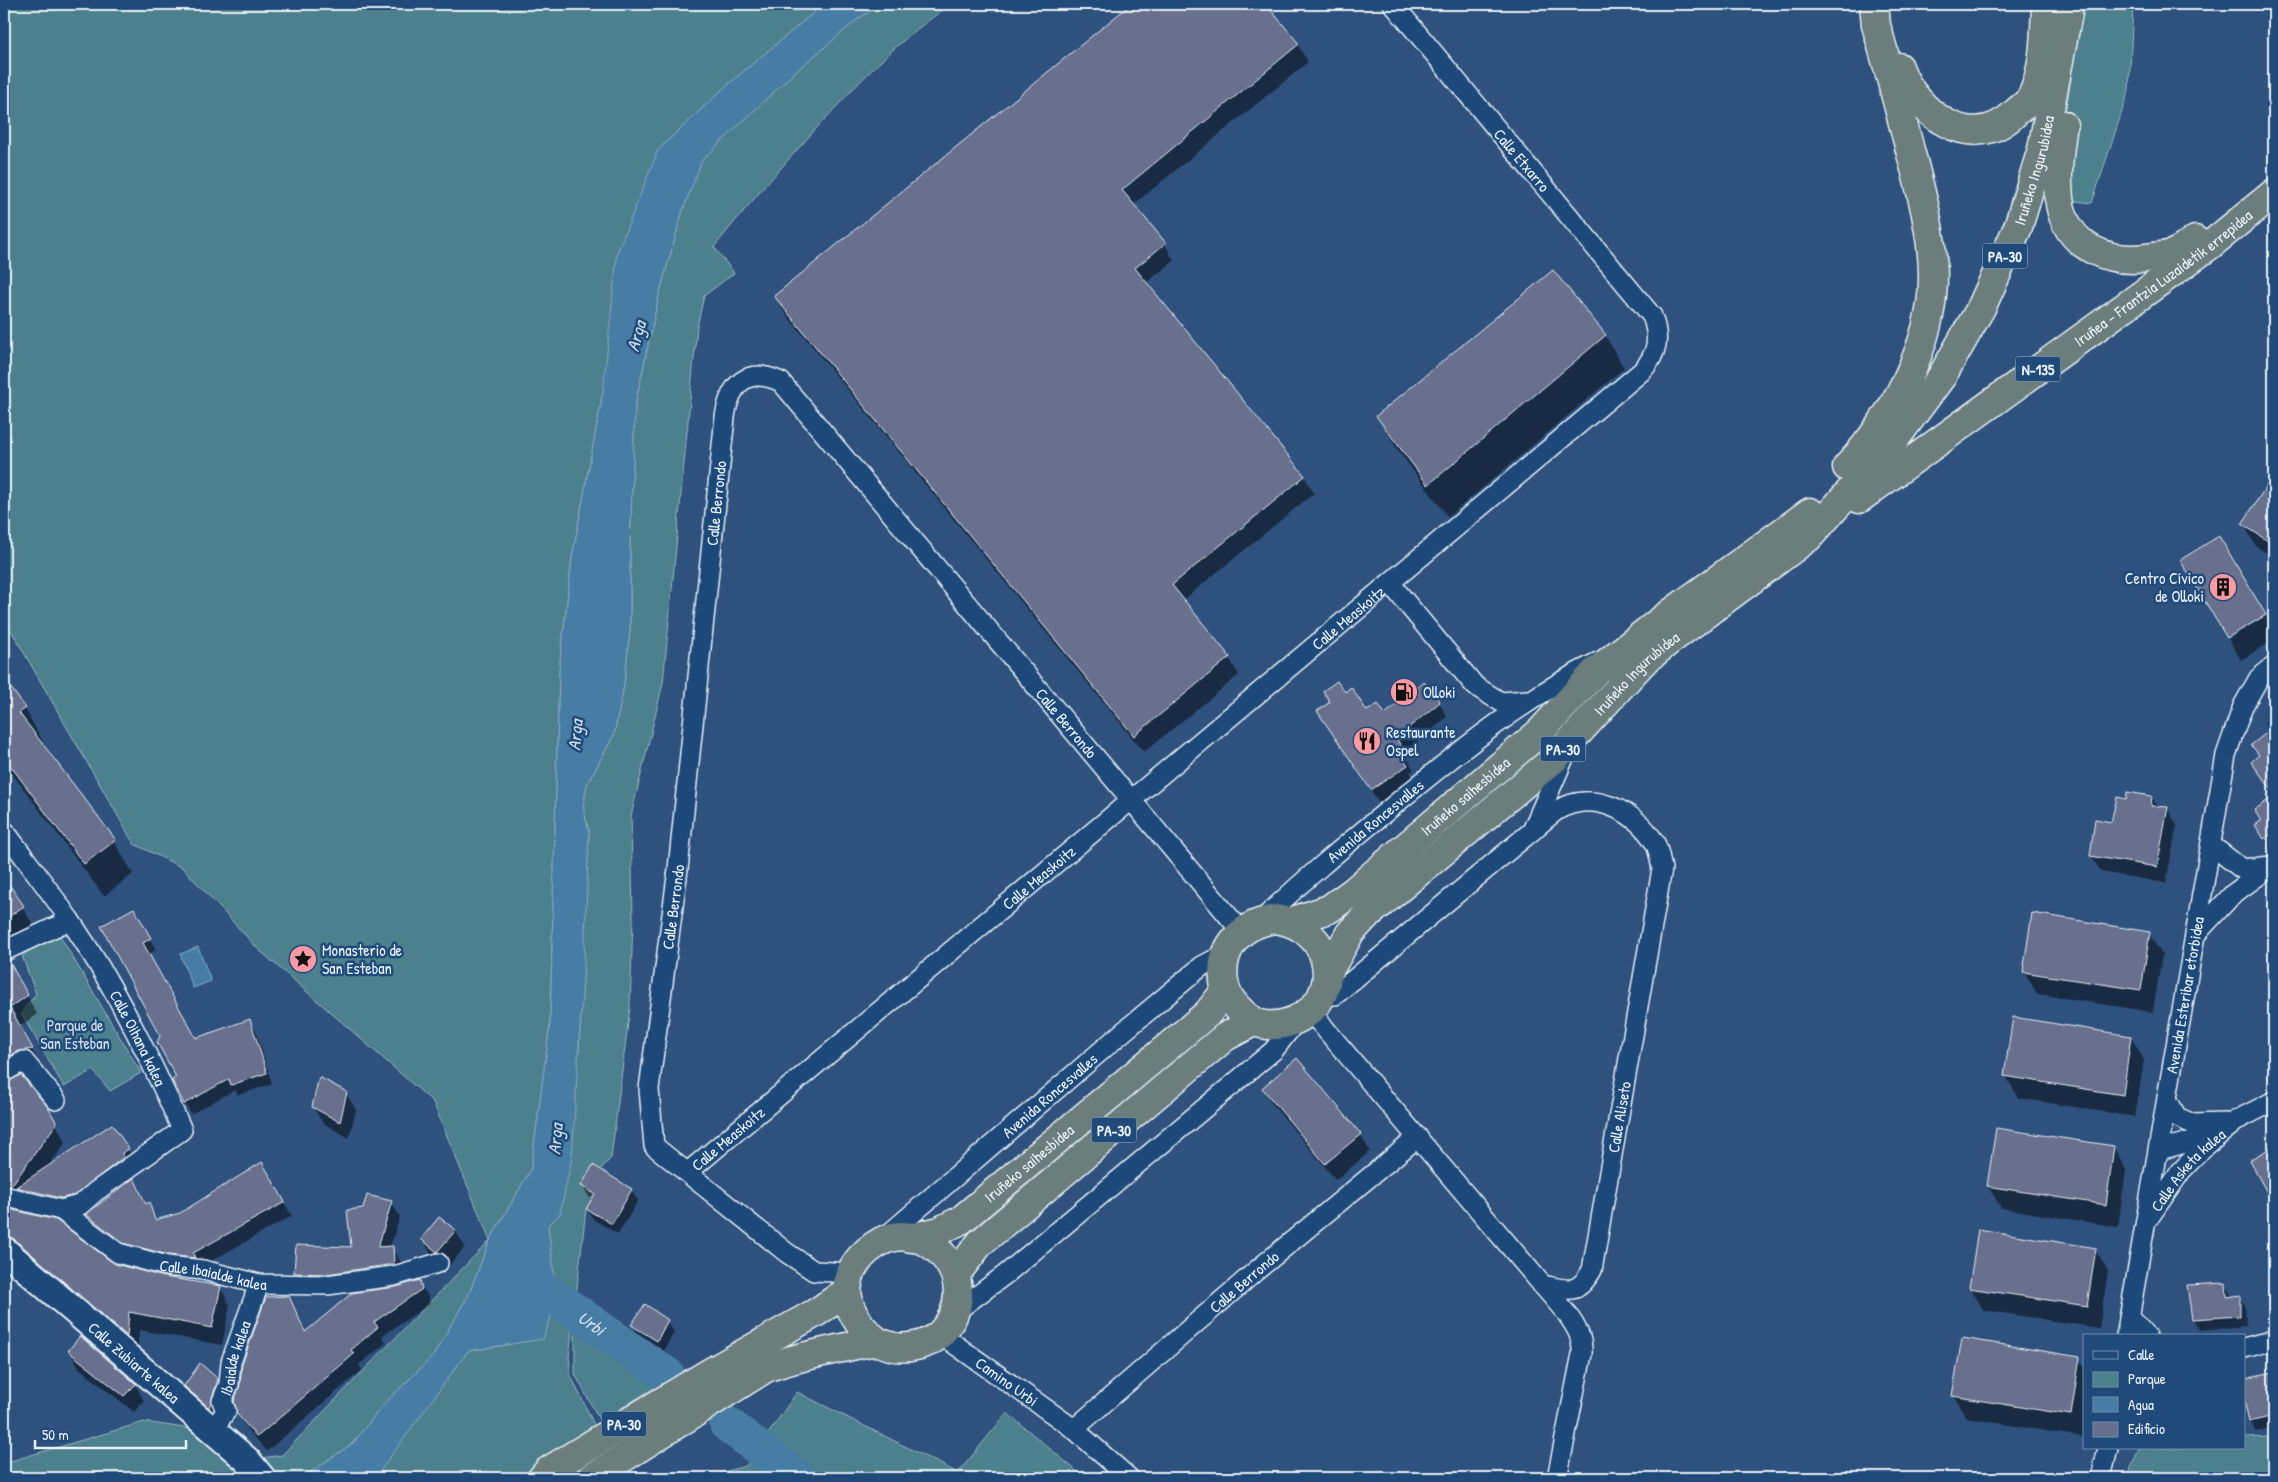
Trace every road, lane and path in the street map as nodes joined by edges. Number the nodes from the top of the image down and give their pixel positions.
1 (1393, 4) edge
2 (1874, 4) edge
3 (1885, 4) edge
4 (2061, 7) edge
5 (2270, 196) edge
6 (1652, 316) joint
7 (1803, 530) junction
8 (1390, 583) junction
9 (1624, 649) junction
10 (2274, 666) edge
11 (1530, 700) junction
12 (1571, 741) junction
13 (1130, 800) junction
14 (4, 830) edge
15 (1532, 831) junction
16 (2211, 845) junction
17 (2272, 866) edge
18 (70, 920) junction
19 (1290, 922) junction
20 (1251, 926) junction
21 (2196, 934) junction
22 (4, 951) edge
23 (1226, 954) junction
24 (1226, 990) junction
25 (1314, 1000) junction
26 (1253, 1022) junction
27 (4, 1072) edge
28 (56, 1100) dead end
29 (2167, 1100) junction
30 (2274, 1101) edge
31 (2234, 1123) junction
32 (1418, 1137) junction
33 (2159, 1150) junction
34 (688, 1172) junction
35 (4, 1196) edge
36 (61, 1210) junction
37 (2146, 1220) junction
38 (911, 1238) junction
39 (878, 1243) junction
40 (4, 1250) edge
41 (438, 1263) dead end
42 (956, 1274) junction
43 (849, 1282) junction
44 (259, 1284) junction
45 (1542, 1285) junction
46 (955, 1312) junction
47 (2129, 1316) junction
48 (940, 1334) junction
49 (2126, 1334) edge
50 (2144, 1334) edge
51 (2274, 1340) edge
52 (877, 1341) junction
53 (2246, 1347) edge
54 (1074, 1429) junction
55 (213, 1430) junction
56 (2108, 1450) edge
57 (254, 1469) edge
58 (542, 1478) edge
59 (591, 1478) edge
60 (1129, 1478) edge
61 (1557, 1478) edge
62 (2100, 1478) edge

1 - 6 street, Calle Etxarro
2 - 7 highway
3 - 4 highway
4 - 5 highway
4 - 7 highway, Iruñeko Ingurubidea / PA-30
5 - 7 highway, Iruñea - Frantzia Luzaidetik errepidea / N-135
6 - 8 street, Calle Measkoitz
7 - 9 highway, Iruñeko Ingurubidea / PA-30
7 - 12 highway, Iruñeko Ingurubidea / PA-30
8 - 11 street, Calle Measkoitz
8 - 13 street, Calle Measkoitz
9 - 11 street, Avenida Roncesvalles
9 - 19 highway, Iruñeko saihesbidea / PA-30
10 - 16 street, Avenida Esteribar etorbidea
11 - 20 street, Avenida Roncesvalles
12 - 15 street
12 - 25 highway, Iruñeko Ingurubidea / PA-30
13 - 20 street, Calle Berrondo
13 - 34 street, Calle Measkoitz
13 - 34 street, Calle Berrondo
14 - 18 street, Calle Oihana kalea
15 - 25 street
15 - 45 street, Calle Aliseto
16 - 17 street
16 - 21 street, Avenida Esteribar etorbidea
17 - 21 street
18 - 22 street
18 - 36 street, Calle Oihana kalea
19 - 20 highway, PA-30
19 - 25 highway, PA-30
20 - 23 highway
21 - 29 street, Avenida Esteribar etorbidea
23 - 24 highway
23 - 39 street, Avenida Roncesvalles
24 - 26 highway
24 - 38 highway, Iruñeko saihesbidea / PA-30
25 - 26 highway
25 - 32 street
25 - 46 street
26 - 42 highway, Iruñeko saihesbidea / PA-30
27 - 28 street
29 - 31 street, Calle Asketa kalea
29 - 33 street, Avenida Esteribar etorbidea
30 - 31 street, Calle Asketa kalea
31 - 33 street, Calle Asketa kalea
31 - 37 street, Calle Asketa kalea
32 - 45 street
32 - 54 street, Calle Berrondo
33 - 37 street, Avenida Esteribar etorbidea
34 - 43 street, Calle Berrondo
35 - 36 street, Calle Ibaialde kalea
36 - 44 street, Calle Ibaialde kalea
37 - 47 street, Avenida Esteribar etorbidea
38 - 39 highway, PA-30
38 - 42 highway, PA-30
39 - 43 highway, PA-30
40 - 55 main road, Calle Zubiarte kalea
41 - 44 street, Calle Ibaialde kalea
42 - 46 highway, PA-30
43 - 52 highway, PA-30
43 - 58 highway, PA-30
44 - 55 street, Ibaialde kalea
45 - 61 street
46 - 48 highway, PA-30
47 - 49 street, Avenida Esteribar etorbidea
47 - 50 street
48 - 52 highway, PA-30
48 - 54 street, Camino Urbi
51 - 53 street
52 - 59 highway, PA-30
54 - 60 street, Camino Urbi
55 - 57 main road, Calle Zubiarte kalea
56 - 62 street

